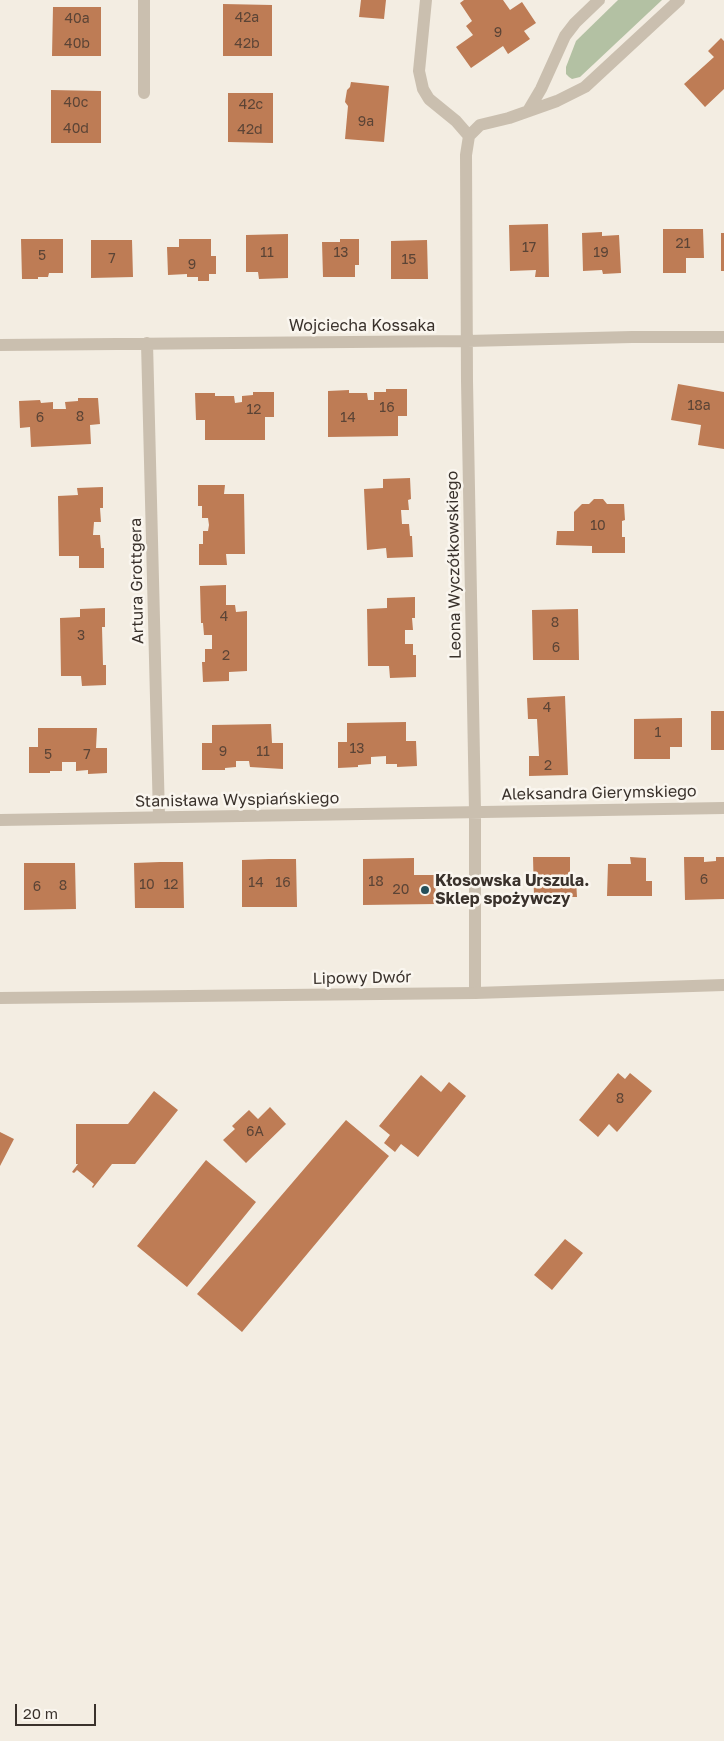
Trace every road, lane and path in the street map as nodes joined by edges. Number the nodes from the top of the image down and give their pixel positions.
1 (144, 0) edge
2 (426, 0) edge
3 (599, 0) edge
4 (678, 0) edge
5 (144, 93) dead end
6 (528, 111) junction
7 (469, 136) junction
8 (724, 337) edge
9 (467, 342) junction
10 (147, 343) junction
11 (0, 345) edge
12 (724, 808) edge
13 (475, 811) junction
14 (159, 817) junction
15 (0, 820) edge
16 (724, 986) edge
17 (475, 993) junction
18 (0, 998) edge

1 - 5 street
2 - 7 street
3 - 6 street
4 - 6 street
6 - 7 street
7 - 9 street, Leona Wyczółkowskiego
8 - 9 street, Wojciecha Kossaka
9 - 10 street, Wojciecha Kossaka
9 - 13 street, Leona Wyczółkowskiego
10 - 11 street, Wojciecha Kossaka
10 - 14 street, Artura Grottgera
12 - 13 street, Aleksandra Gierymskiego
13 - 14 street, Stanisława Wyspiańskiego
13 - 17 street, Leona Wyczółkowskiego
14 - 15 street, Stanisława Wyspiańskiego
16 - 17 street, Lipowy Dwór
17 - 18 street, Lipowy Dwór

